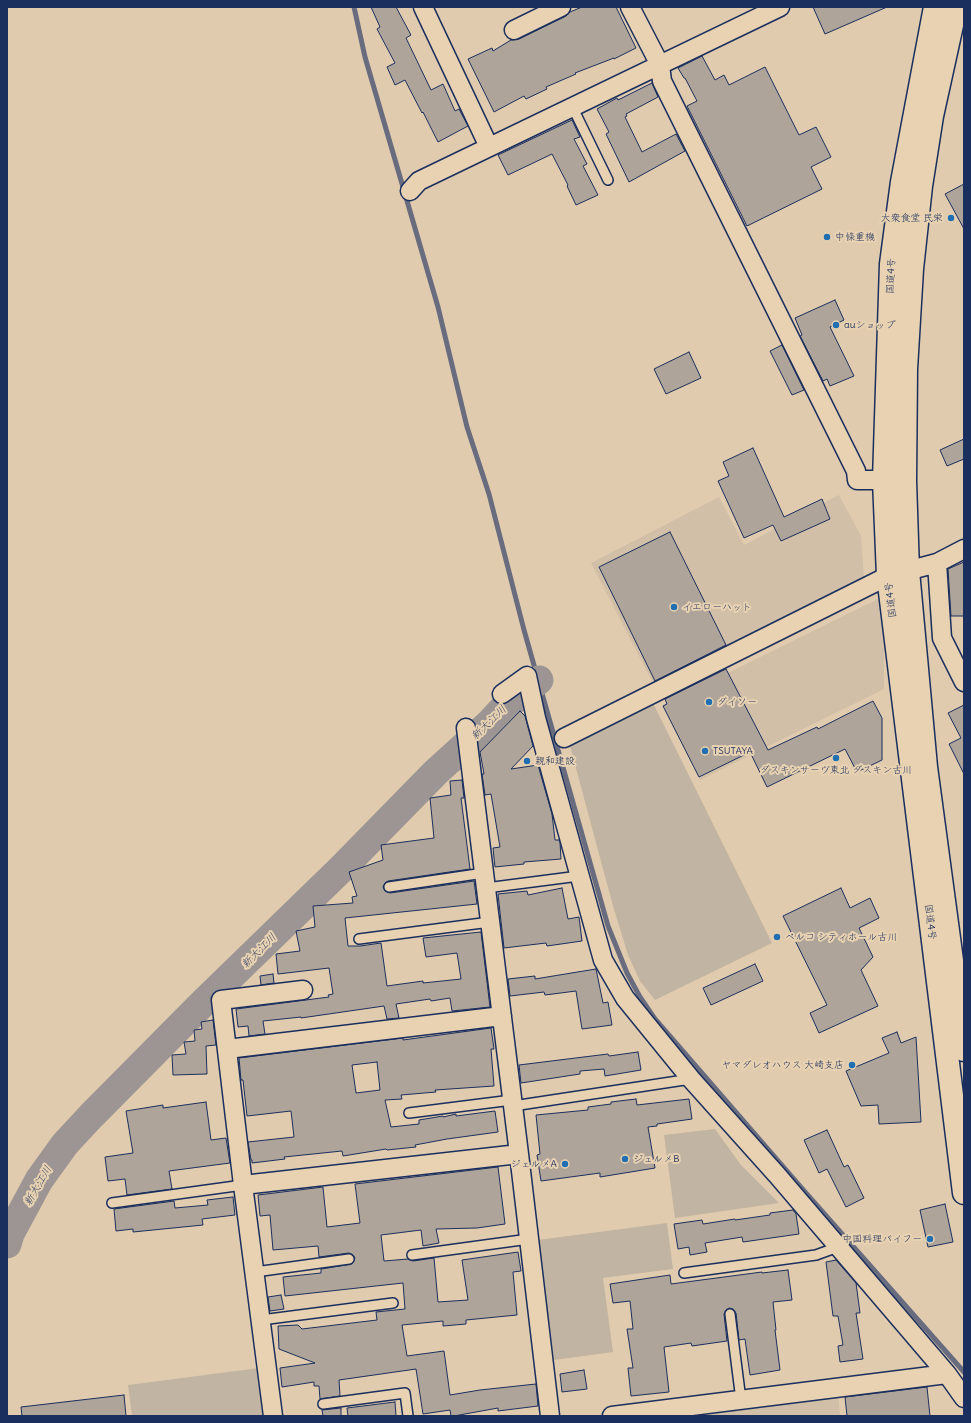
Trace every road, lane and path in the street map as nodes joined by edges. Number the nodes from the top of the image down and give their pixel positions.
1 (423, 7) edge
2 (561, 7) edge
3 (630, 7) edge
4 (780, 7) edge
5 (934, 7) edge
6 (956, 7) edge
7 (514, 30) dead end
8 (660, 65) junction
9 (573, 108) junction
10 (489, 148) junction
11 (608, 180) dead end
12 (410, 191) dead end
13 (884, 480) junction
14 (964, 549) edge
15 (937, 563) junction
16 (898, 574) junction
17 (964, 682) edge
18 (515, 685) dead end
19 (466, 728) dead end
20 (564, 738) dead end
21 (579, 876) junction
22 (485, 880) junction
23 (389, 887) dead end
24 (490, 922) junction
25 (359, 938) dead end
26 (303, 990) dead end
27 (502, 1016) junction
28 (227, 1049) junction
29 (964, 1050) edge
30 (691, 1079) junction
31 (513, 1103) junction
32 (409, 1113) dead end
33 (519, 1154) junction
34 (243, 1185) junction
35 (964, 1193) edge
36 (112, 1203) dead end
37 (529, 1239) junction
38 (838, 1247) junction
39 (412, 1255) dead end
40 (349, 1259) dead end
41 (255, 1272) junction
42 (684, 1273) dead end
43 (393, 1303) dead end
44 (730, 1314) dead end
45 (262, 1320) junction
46 (946, 1374) junction
47 (964, 1398) edge
48 (741, 1400) junction
49 (323, 1404) dead end
50 (273, 1416) edge
51 (408, 1416) edge
52 (550, 1416) edge
53 (612, 1416) edge

1 - 10 street
2 - 7 street
3 - 8 street
4 - 8 street
5 - 13 highway, 国道4号
6 - 16 highway, 国道4号
8 - 9 street
8 - 13 street
9 - 10 street
9 - 11 lane
10 - 12 street
13 - 16 highway, 国道4号
14 - 15 street
15 - 16 street
15 - 17 street
16 - 20 street
16 - 29 highway, 国道4号
16 - 35 highway, 国道4号
18 - 21 street
19 - 22 street
21 - 22 lane
21 - 30 street
22 - 23 lane
22 - 24 street
24 - 25 lane
24 - 27 street
26 - 28 street
27 - 28 street
27 - 31 street
28 - 34 street
30 - 31 lane
30 - 38 street
31 - 32 lane
31 - 33 street
33 - 34 street
33 - 37 street
34 - 36 lane
34 - 41 street
37 - 39 lane
37 - 52 street
38 - 42 lane
38 - 46 street
40 - 41 lane
41 - 45 street
43 - 45 lane
44 - 48 lane
45 - 50 street
46 - 47 street
46 - 48 street
48 - 53 street
49 - 51 lane

